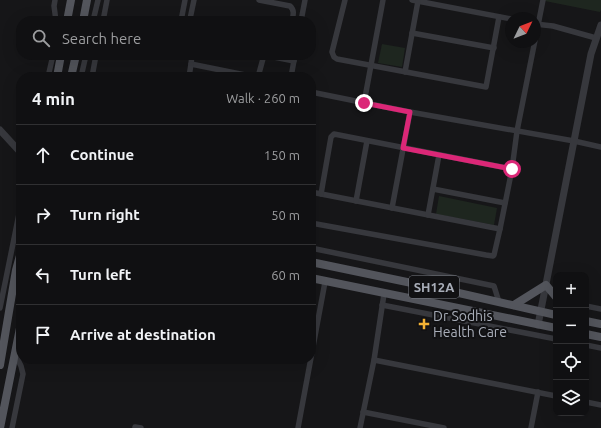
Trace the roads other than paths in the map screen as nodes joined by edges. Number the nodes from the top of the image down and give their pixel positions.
1 (55, 0) edge
2 (71, 0) edge
3 (87, 0) edge
4 (98, 0) edge
5 (107, 0) edge
6 (185, 0) edge
7 (194, 0) edge
8 (261, 0) edge
9 (303, 0) edge
10 (345, 0) edge
11 (383, 0) edge
12 (412, 0) edge
13 (543, 0) edge
14 (418, 1) junction
15 (540, 12) edge
16 (55, 16) edge
17 (68, 16) edge
18 (84, 16) edge
19 (94, 16) edge
20 (104, 16) edge
21 (182, 16) edge
22 (191, 16) edge
23 (293, 16) edge
24 (301, 16) edge
25 (500, 17) junction
26 (505, 18) edge
27 (541, 24) edge
28 (601, 25) edge
29 (412, 33) junction
30 (596, 38) junction
31 (494, 48) junction
32 (533, 48) edge
33 (52, 60) edge
34 (60, 60) edge
35 (75, 60) edge
36 (85, 60) edge
37 (95, 60) edge
38 (191, 60) edge
39 (262, 60) edge
40 (294, 60) edge
41 (191, 64) junction
42 (371, 65) junction
43 (49, 72) edge
44 (58, 72) edge
45 (72, 72) edge
46 (83, 72) edge
47 (93, 72) edge
48 (190, 72) edge
49 (230, 72) edge
50 (259, 72) edge
51 (292, 72) edge
52 (405, 72) junction
53 (316, 93) edge
54 (364, 103) junction
55 (410, 112) junction
56 (0, 130) edge
57 (517, 131) junction
58 (367, 141) junction
59 (574, 141) junction
60 (601, 147) edge
61 (16, 148) edge
62 (403, 148) junction
63 (439, 155) junction
64 (512, 169) junction
65 (433, 189) junction
66 (316, 193) edge
67 (321, 194) junction
68 (356, 201) junction
69 (505, 203) junction
70 (392, 208) junction
71 (428, 215) junction
72 (316, 223) edge
73 (16, 229) edge
74 (500, 229) junction
75 (316, 249) edge
76 (316, 263) edge
77 (16, 270) edge
78 (316, 279) edge
79 (325, 282) junction
80 (546, 285) junction
81 (553, 293) edge
82 (384, 294) junction
83 (499, 302) junction
84 (382, 305) junction
85 (514, 305) junction
86 (589, 307) edge
87 (0, 308) edge
88 (601, 309) edge
89 (541, 311) junction
90 (553, 314) edge
91 (589, 322) edge
92 (538, 324) junction
93 (601, 324) edge
94 (553, 327) edge
95 (316, 331) edge
96 (589, 335) edge
97 (601, 337) edge
98 (553, 339) edge
99 (589, 346) edge
100 (601, 348) edge
101 (16, 349) edge
102 (15, 354) joint
103 (374, 360) junction
104 (20, 364) edge
105 (310, 364) edge
106 (0, 365) edge
107 (538, 392) junction
108 (553, 395) edge
109 (589, 403) edge
110 (601, 405) edge
111 (363, 412) junction
112 (432, 427) edge
113 (0, 428) edge
114 (12, 428) edge
115 (298, 428) edge
116 (360, 428) edge
117 (444, 428) edge
118 (531, 428) edge

1 - 16 street
2 - 17 main road
3 - 18 main road
4 - 19 street
5 - 20 street
6 - 21 street
7 - 22 street
8 - 23 street
9 - 24 street
10 - 42 street
11 - 42 street
12 - 14 street
13 - 15 street
14 - 25 street
14 - 29 street
25 - 26 street
25 - 31 street
27 - 30 street
28 - 30 street
29 - 31 street
29 - 52 street
30 - 59 street
31 - 52 street
32 - 57 street
33 - 43 street
34 - 44 main road
35 - 45 main road
36 - 46 street
37 - 47 street
38 - 41 street
39 - 50 street
40 - 51 street
41 - 48 street
41 - 49 street
42 - 52 street
42 - 54 street
53 - 54 street
54 - 55 street
55 - 57 street
55 - 62 street
56 - 61 street
57 - 59 street
57 - 64 street
58 - 62 street
58 - 67 street
58 - 68 street
59 - 60 street
59 - 80 street
62 - 63 street
62 - 70 street
63 - 64 street
63 - 65 street
64 - 69 street
65 - 69 street
65 - 71 street
66 - 67 street
67 - 68 street
68 - 70 street
69 - 74 street
70 - 71 street
71 - 74 street
72 - 74 street
73 - 87 street
75 - 83 street
76 - 83 main road, SH12A
77 - 106 main road
78 - 79 main road, SH12A
79 - 82 main road, SH12A
79 - 95 street
80 - 81 main road
80 - 85 main road
80 - 89 street
82 - 84 street
82 - 92 main road, SH12A
83 - 85 main road, SH12A
84 - 98 street
84 - 103 street
85 - 89 main road, SH12A
86 - 88 street
89 - 90 main road, SH12A
89 - 92 street
91 - 93 main road
92 - 94 main road, SH12A
96 - 97 main road
99 - 100 street
101 - 102 main road
102 - 113 main road
103 - 107 street
103 - 111 street
104 - 114 street
105 - 115 street
107 - 108 street
107 - 118 street
109 - 110 street
111 - 112 street
111 - 116 street
112 - 117 street

